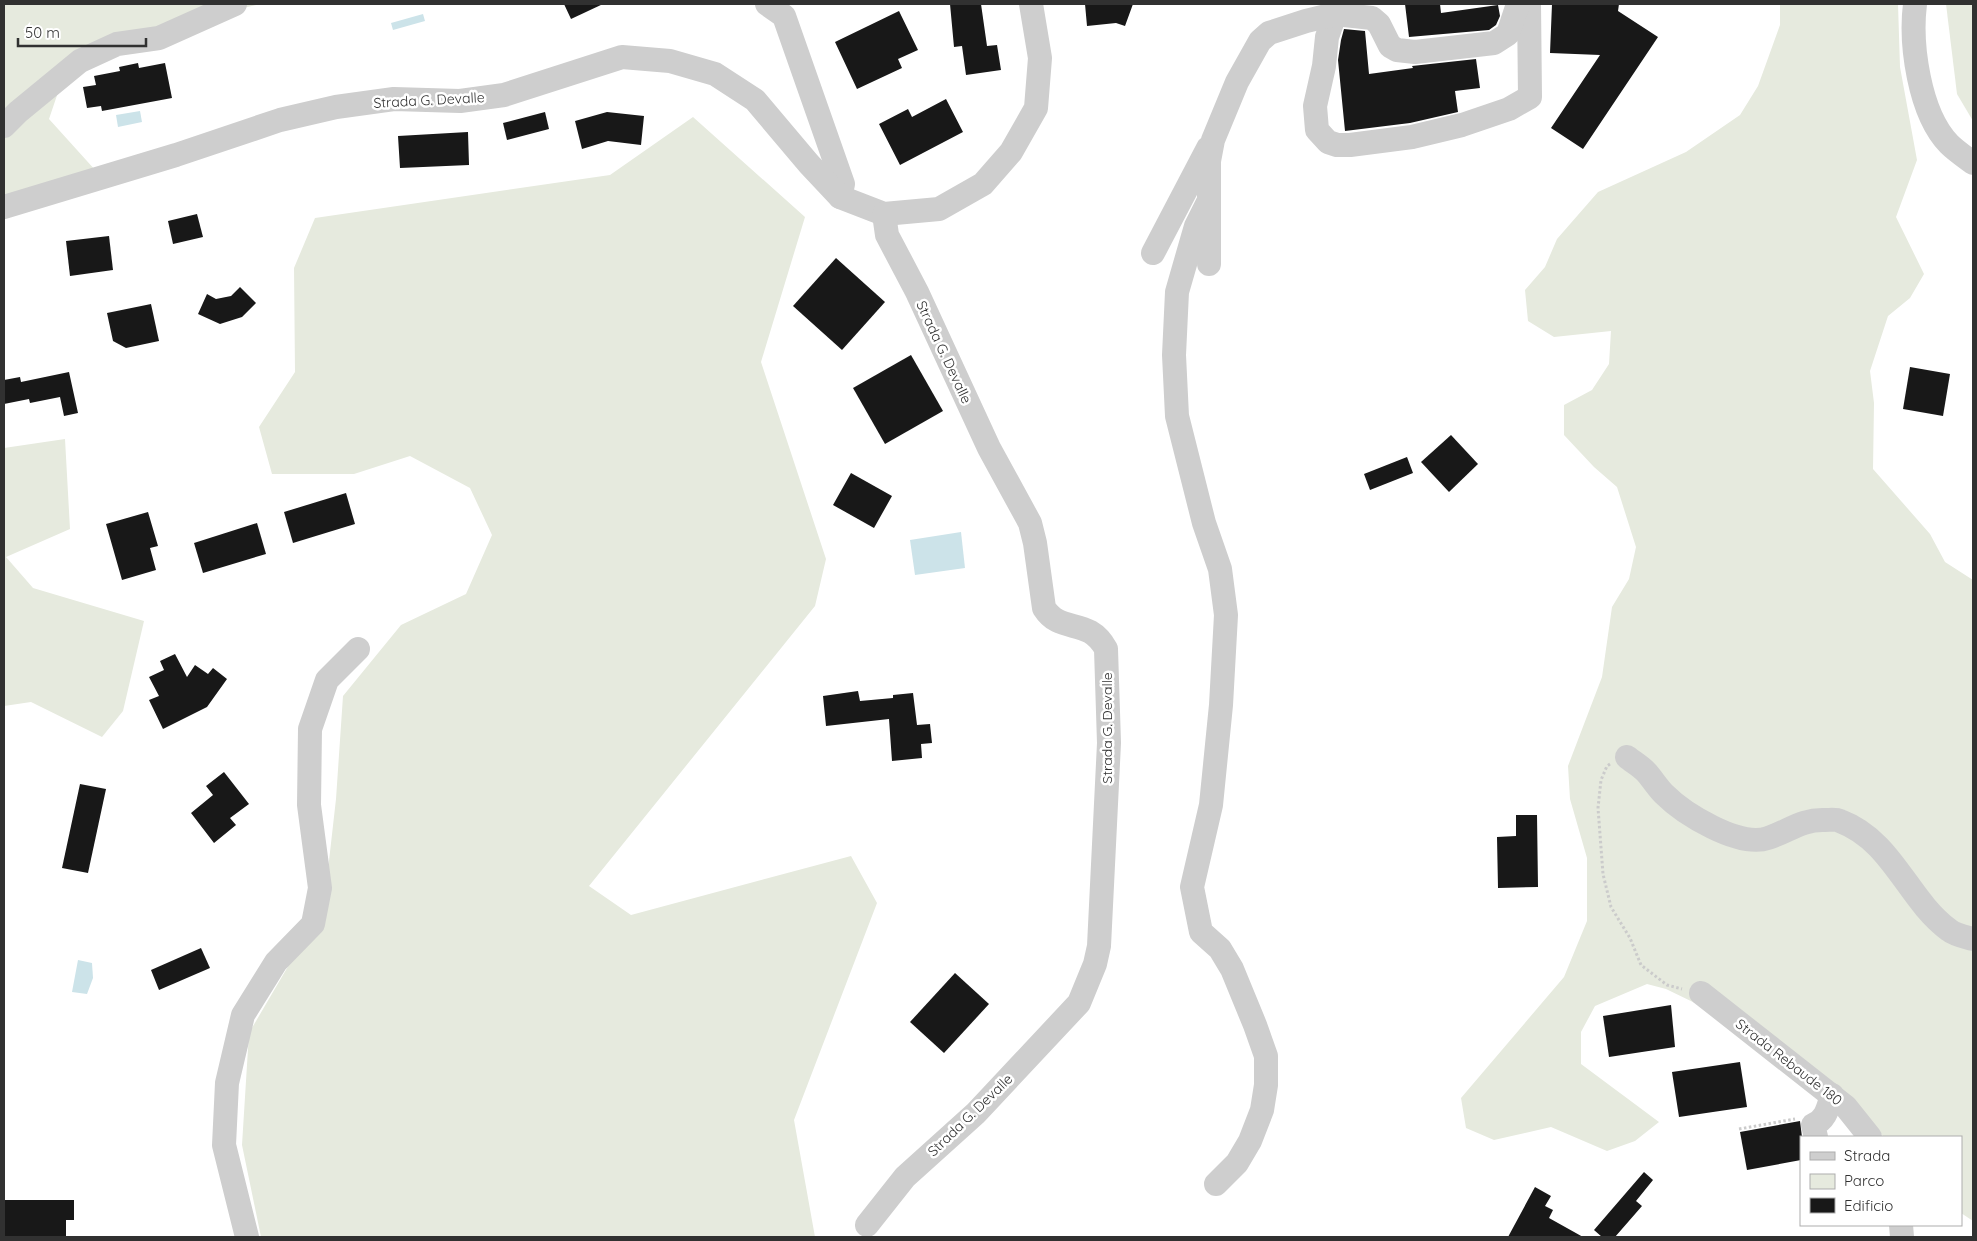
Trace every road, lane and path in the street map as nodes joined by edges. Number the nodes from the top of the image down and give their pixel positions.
1 (236, 4) edge
2 (767, 4) edge
3 (1031, 4) edge
4 (1518, 4) edge
5 (1528, 4) edge
6 (1915, 4) edge
7 (1335, 14) junction
8 (4, 126) edge
9 (1213, 140) junction
10 (1973, 163) edge
11 (840, 197) junction
12 (1208, 200) junction
13 (4, 207) edge
14 (884, 214) junction
15 (1153, 253) dead end
16 (1209, 264) dead end
17 (358, 649) dead end
18 (1627, 757) joint
19 (1973, 940) edge
20 (1701, 993) joint
21 (1832, 1095) junction
22 (1797, 1119) dead end
23 (1739, 1129) dead end
24 (1816, 1136) edge
25 (1869, 1136) edge
26 (1216, 1184) dead end
27 (867, 1226) dead end
28 (247, 1237) edge

1 - 8 street
2 - 11 street
3 - 14 street, Strada G. Devalle
4 - 7 street
5 - 7 street
6 - 10 street
7 - 9 street
9 - 12 street
9 - 15 street
11 - 13 street, Strada G. Devalle
11 - 14 street, Strada G. Devalle
12 - 16 street
12 - 26 street
14 - 27 street, Strada G. Devalle
17 - 28 street
18 - 19 street
18 - 20 path
20 - 21 street, Strada Rebaude 180
21 - 24 street
21 - 25 street, Strada Rebaude 180
22 - 23 path

